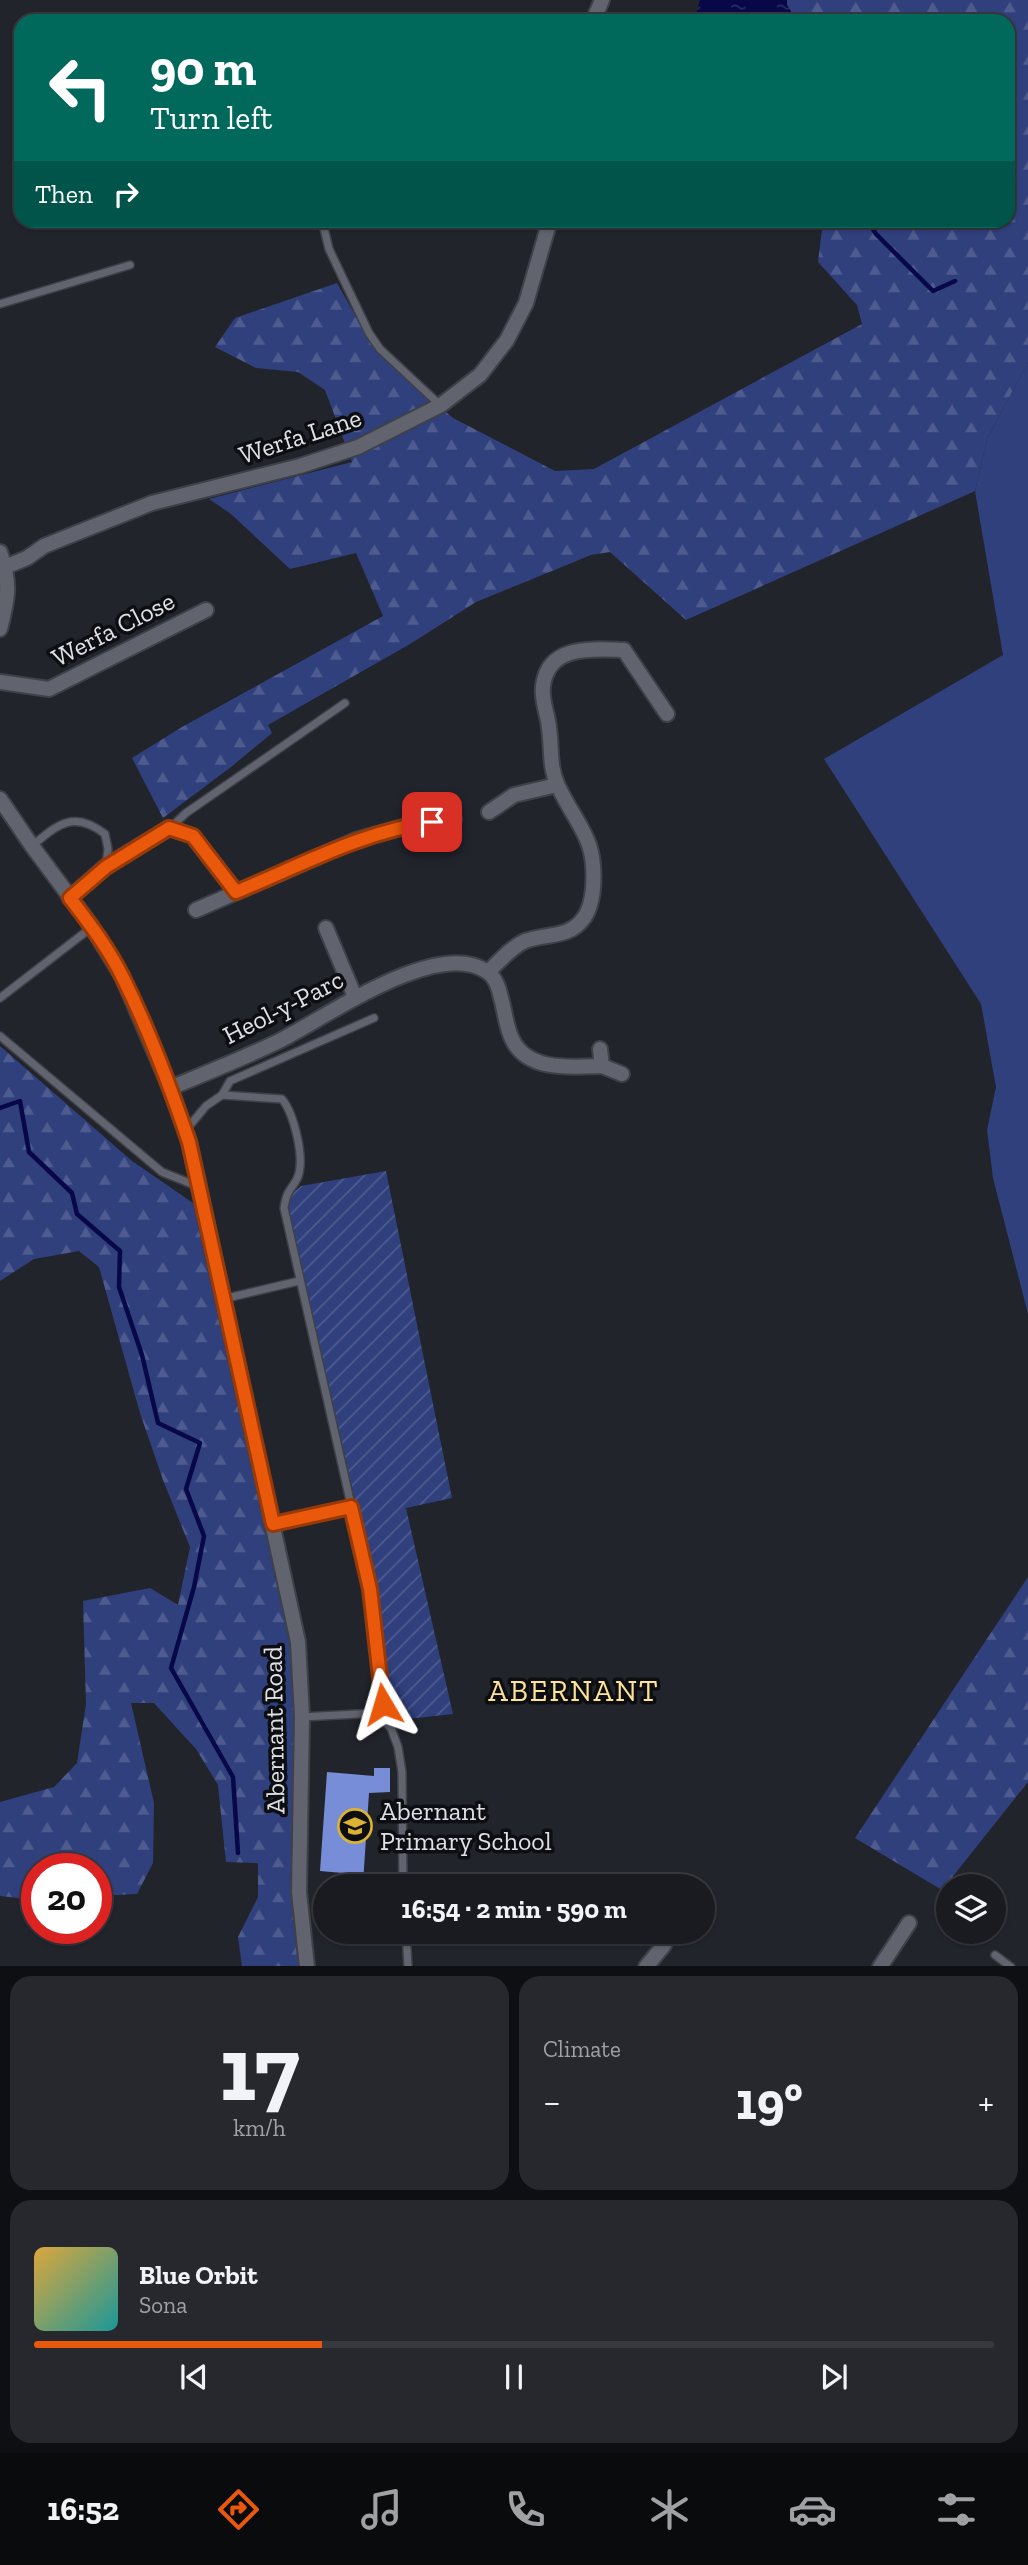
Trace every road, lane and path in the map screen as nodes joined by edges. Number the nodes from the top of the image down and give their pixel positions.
1 (324, 228) edge
2 (548, 228) edge
3 (130, 265) dead end
4 (0, 304) edge
5 (441, 405) junction
6 (0, 552) edge
7 (5, 567) junction
8 (206, 610) dead end
9 (0, 629) edge
10 (0, 682) edge
11 (345, 703) dead end
12 (667, 714) dead end
13 (558, 785) junction
14 (0, 799) edge
15 (489, 812) dead end
16 (454, 819) dead end
17 (169, 828) junction
18 (32, 846) junction
19 (106, 867) junction
20 (236, 892) junction
21 (70, 898) junction
22 (195, 910) dead end
23 (92, 927) junction
24 (326, 928) dead end
25 (488, 972) junction
26 (355, 997) junction
27 (0, 998) edge
28 (374, 1018) dead end
29 (0, 1037) edge
30 (600, 1049) dead end
31 (602, 1066) junction
32 (622, 1074) dead end
33 (170, 1088) junction
34 (222, 1095) junction
35 (185, 1130) junction
36 (197, 1186) junction
37 (299, 1281) junction
38 (223, 1299) junction
39 (351, 1507) junction
40 (273, 1524) junction
41 (376, 1713) junction
42 (302, 1717) junction
43 (403, 1874) edge
44 (909, 1923) dead end
45 (407, 1944) edge
46 (664, 1945) dead end
47 (995, 1955) dead end
48 (307, 1966) edge
49 (408, 1966) edge
50 (646, 1966) edge
51 (880, 1966) edge
52 (1011, 1966) edge

1 - 5 lane
2 - 5 street, Werfa Lane
3 - 4 lane
5 - 7 street, Werfa Lane
6 - 7 street
7 - 9 street
8 - 10 street, Werfa Close
11 - 17 lane
12 - 13 street
13 - 15 street
13 - 25 street
14 - 18 street, Abernant Road
16 - 20 street
17 - 19 street
17 - 20 street
18 - 19 lane
18 - 21 street, Abernant Road
19 - 21 street
20 - 22 street
21 - 23 street, Abernant Road
23 - 27 lane
23 - 33 street, Abernant Road
24 - 26 street
25 - 26 street, Heol-y-Parc
25 - 31 street
26 - 33 street, Heol-y-Parc
28 - 34 lane
29 - 36 lane
30 - 31 street
31 - 32 street
33 - 35 street, Abernant Road
34 - 35 lane
34 - 37 lane
35 - 36 street, Abernant Road
36 - 38 street, Abernant Road
37 - 38 lane
37 - 39 lane
38 - 40 street, Abernant Road
39 - 40 lane
39 - 41 lane
40 - 42 street, Abernant Road
41 - 42 lane
41 - 43 lane
42 - 48 street, Abernant Road
44 - 51 street
45 - 49 lane
46 - 50 street
47 - 52 lane

